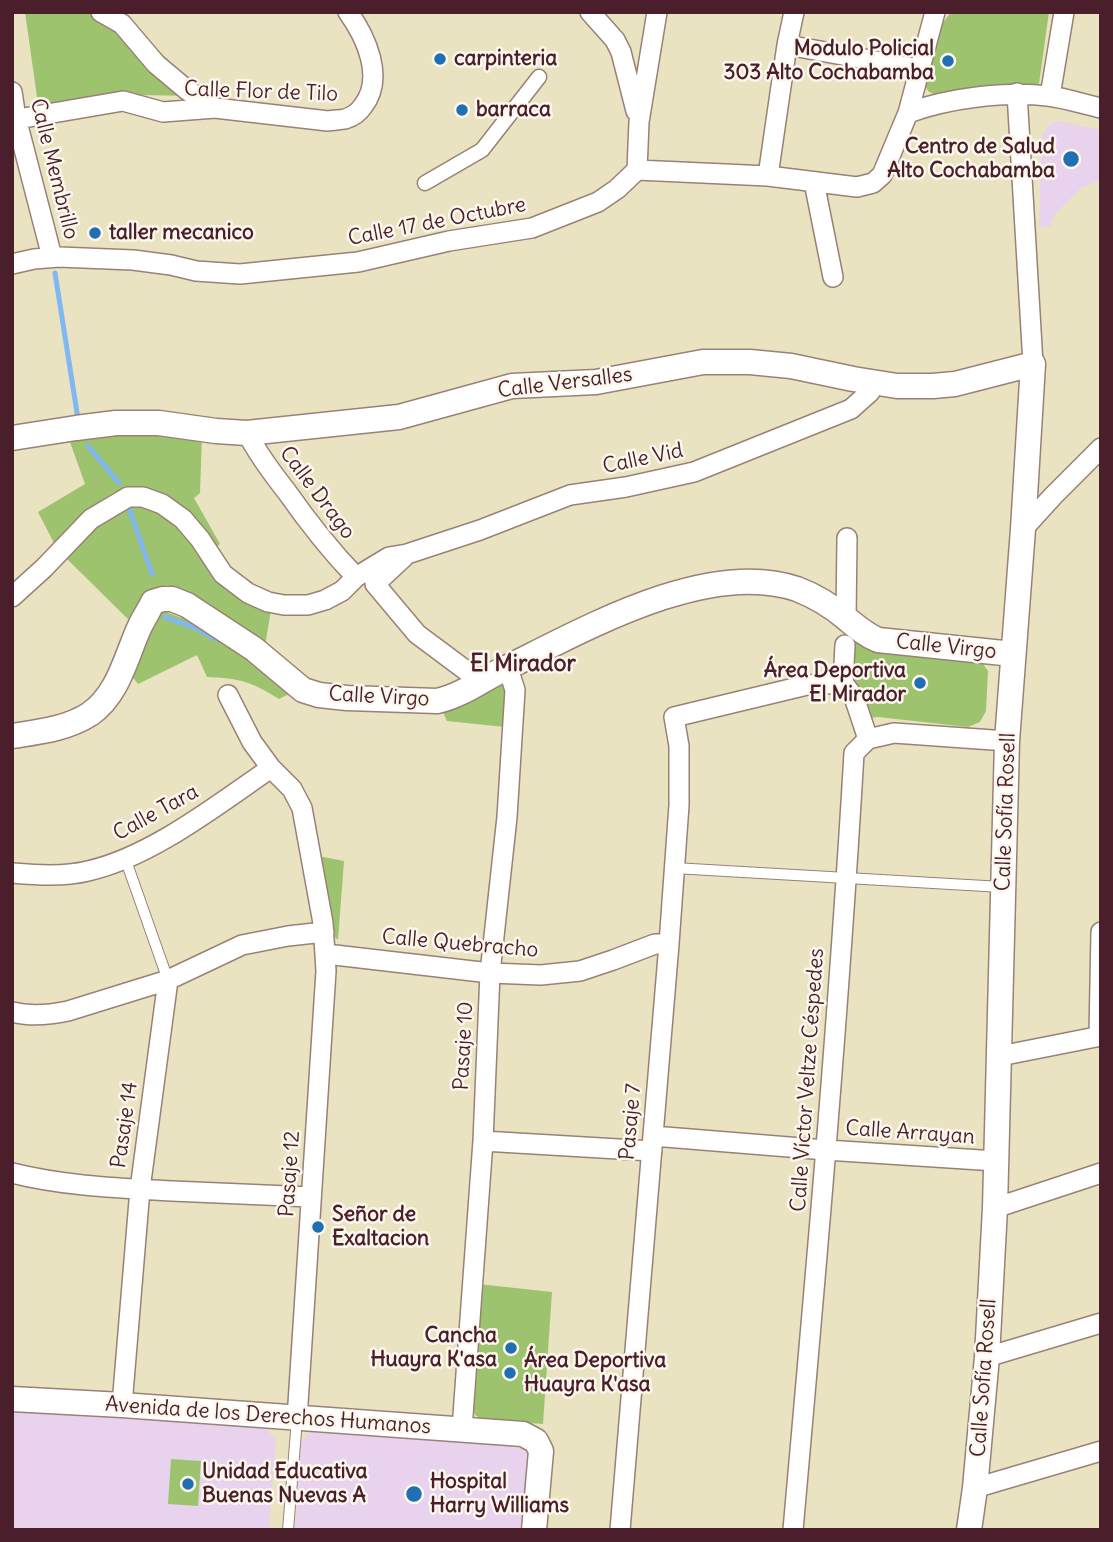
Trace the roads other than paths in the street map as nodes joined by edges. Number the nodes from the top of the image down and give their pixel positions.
1 (101, 12) edge
2 (348, 12) edge
3 (590, 12) edge
4 (657, 12) edge
5 (794, 12) edge
6 (934, 12) edge
7 (1064, 12) edge
8 (787, 45) junction
9 (920, 69) junction
10 (539, 77) dead end
11 (12, 92) edge
12 (1017, 93) junction
13 (1050, 96) junction
14 (215, 108) junction
15 (1101, 108) edge
16 (908, 113) junction
17 (14, 119) edge
18 (639, 122) junction
19 (637, 170) junction
20 (768, 176) junction
21 (814, 182) junction
22 (425, 183) dead end
23 (52, 257) junction
24 (12, 264) edge
25 (833, 277) dead end
26 (1033, 364) junction
27 (874, 381) junction
28 (247, 433) junction
29 (12, 438) edge
30 (1101, 448) edge
31 (1023, 529) junction
32 (847, 538) dead end
33 (407, 554) junction
34 (356, 577) junction
35 (12, 597) edge
36 (846, 618) junction
37 (845, 645) dead end
38 (1013, 654) junction
39 (508, 668) junction
40 (480, 681) junction
41 (843, 683) junction
42 (228, 695) dead end
43 (12, 736) edge
44 (868, 739) junction
45 (1007, 741) junction
46 (271, 768) junction
47 (125, 858) junction
48 (674, 868) junction
49 (12, 873) edge
50 (847, 878) junction
51 (1003, 887) junction
52 (324, 932) junction
53 (1101, 932) edge
54 (669, 944) junction
55 (326, 954) junction
56 (490, 973) junction
57 (168, 981) junction
58 (12, 1012) edge
59 (1100, 1035) edge
60 (999, 1056) junction
61 (482, 1141) junction
62 (652, 1143) junction
63 (826, 1150) junction
64 (996, 1161) junction
65 (12, 1173) edge
66 (1101, 1173) edge
67 (140, 1189) junction
68 (311, 1197) junction
69 (995, 1208) junction
70 (1101, 1322) edge
71 (987, 1357) junction
72 (12, 1399) edge
73 (121, 1405) junction
74 (297, 1419) junction
75 (462, 1429) junction
76 (1101, 1451) edge
77 (975, 1488) junction
78 (288, 1530) edge
79 (534, 1530) edge
80 (621, 1530) edge
81 (793, 1530) edge
82 (969, 1530) edge

1 - 14 street
2 - 14 street, Calle Flor de Tilo
3 - 18 street
4 - 18 street
5 - 8 street
6 - 9 street
7 - 13 street
8 - 9 street
8 - 20 street
9 - 16 street
10 - 22 street
11 - 17 street, Calle Membrillo
12 - 13 street
12 - 16 street
12 - 26 street, Calle Sofía Rosell
13 - 15 street
14 - 17 street, Calle Flor de Tilo
16 - 21 street
17 - 23 street, Calle Membrillo
18 - 19 street
19 - 20 street
19 - 23 street, Calle 17 de Octubre
20 - 21 street
21 - 25 street
23 - 24 street, Calle 17 de Octubre
26 - 27 street, Calle Versalles
26 - 31 street, Calle Sofía Rosell
27 - 28 street, Calle Versalles
27 - 33 street, Calle Vid
28 - 29 street, Calle Versalles
28 - 34 street, Calle Drago
30 - 31 street
31 - 38 street, Calle Sofía Rosell
32 - 36 street
33 - 34 street, Calle Vid
33 - 40 street, Calle Vid
34 - 35 street, Calle Vid
36 - 38 street, Calle Virgo
36 - 39 street, Calle Virgo
37 - 41 street
38 - 45 street, Calle Sofía Rosell
39 - 40 street, Calle Virgo
39 - 56 street, Pasaje 10
40 - 43 street, Calle Virgo
41 - 44 street
41 - 48 street, Pasaje 7
42 - 46 street
44 - 45 street
44 - 50 street, Calle Víctor Veltze Céspedes
45 - 51 street, Calle Sofía Rosell
46 - 47 street, Calle Tara
46 - 52 street
47 - 49 street, Calle Tara
47 - 57 lane, Pasaje 14
48 - 50 lane
48 - 54 street, Pasaje 7
50 - 51 lane
50 - 63 street, Calle Víctor Veltze Céspedes
51 - 60 street, Calle Sofía Rosell
52 - 55 street, Pasaje 12
52 - 57 street
53 - 59 street
54 - 56 street, Calle Quebracho
54 - 62 street, Pasaje 7
55 - 56 street, Calle Quebracho
55 - 68 street, Pasaje 12
56 - 61 street, Pasaje 10
57 - 58 street
57 - 67 street, Pasaje 14
59 - 60 street
60 - 64 street, Calle Sofía Rosell
61 - 62 street, Calle Arrayan
61 - 75 street, Pasaje 10
62 - 63 street, Calle Arrayan
62 - 80 street, Pasaje 7
63 - 64 street, Calle Arrayan
63 - 81 street, Calle Víctor Veltze Céspedes
64 - 69 street, Calle Sofía Rosell
65 - 67 street
66 - 69 street
67 - 68 street
67 - 73 street, Pasaje 14
68 - 74 street, Pasaje 12
69 - 71 street, Calle Sofía Rosell
70 - 71 street
71 - 77 street, Calle Sofía Rosell
72 - 73 street, Avenida de los Derechos Humanos
73 - 74 street, Avenida de los Derechos Humanos
74 - 75 street, Avenida de los Derechos Humanos
74 - 78 lane
75 - 79 street, Avenida de los Derechos Humanos
76 - 77 street
77 - 82 street, Calle Sofía Rosell

